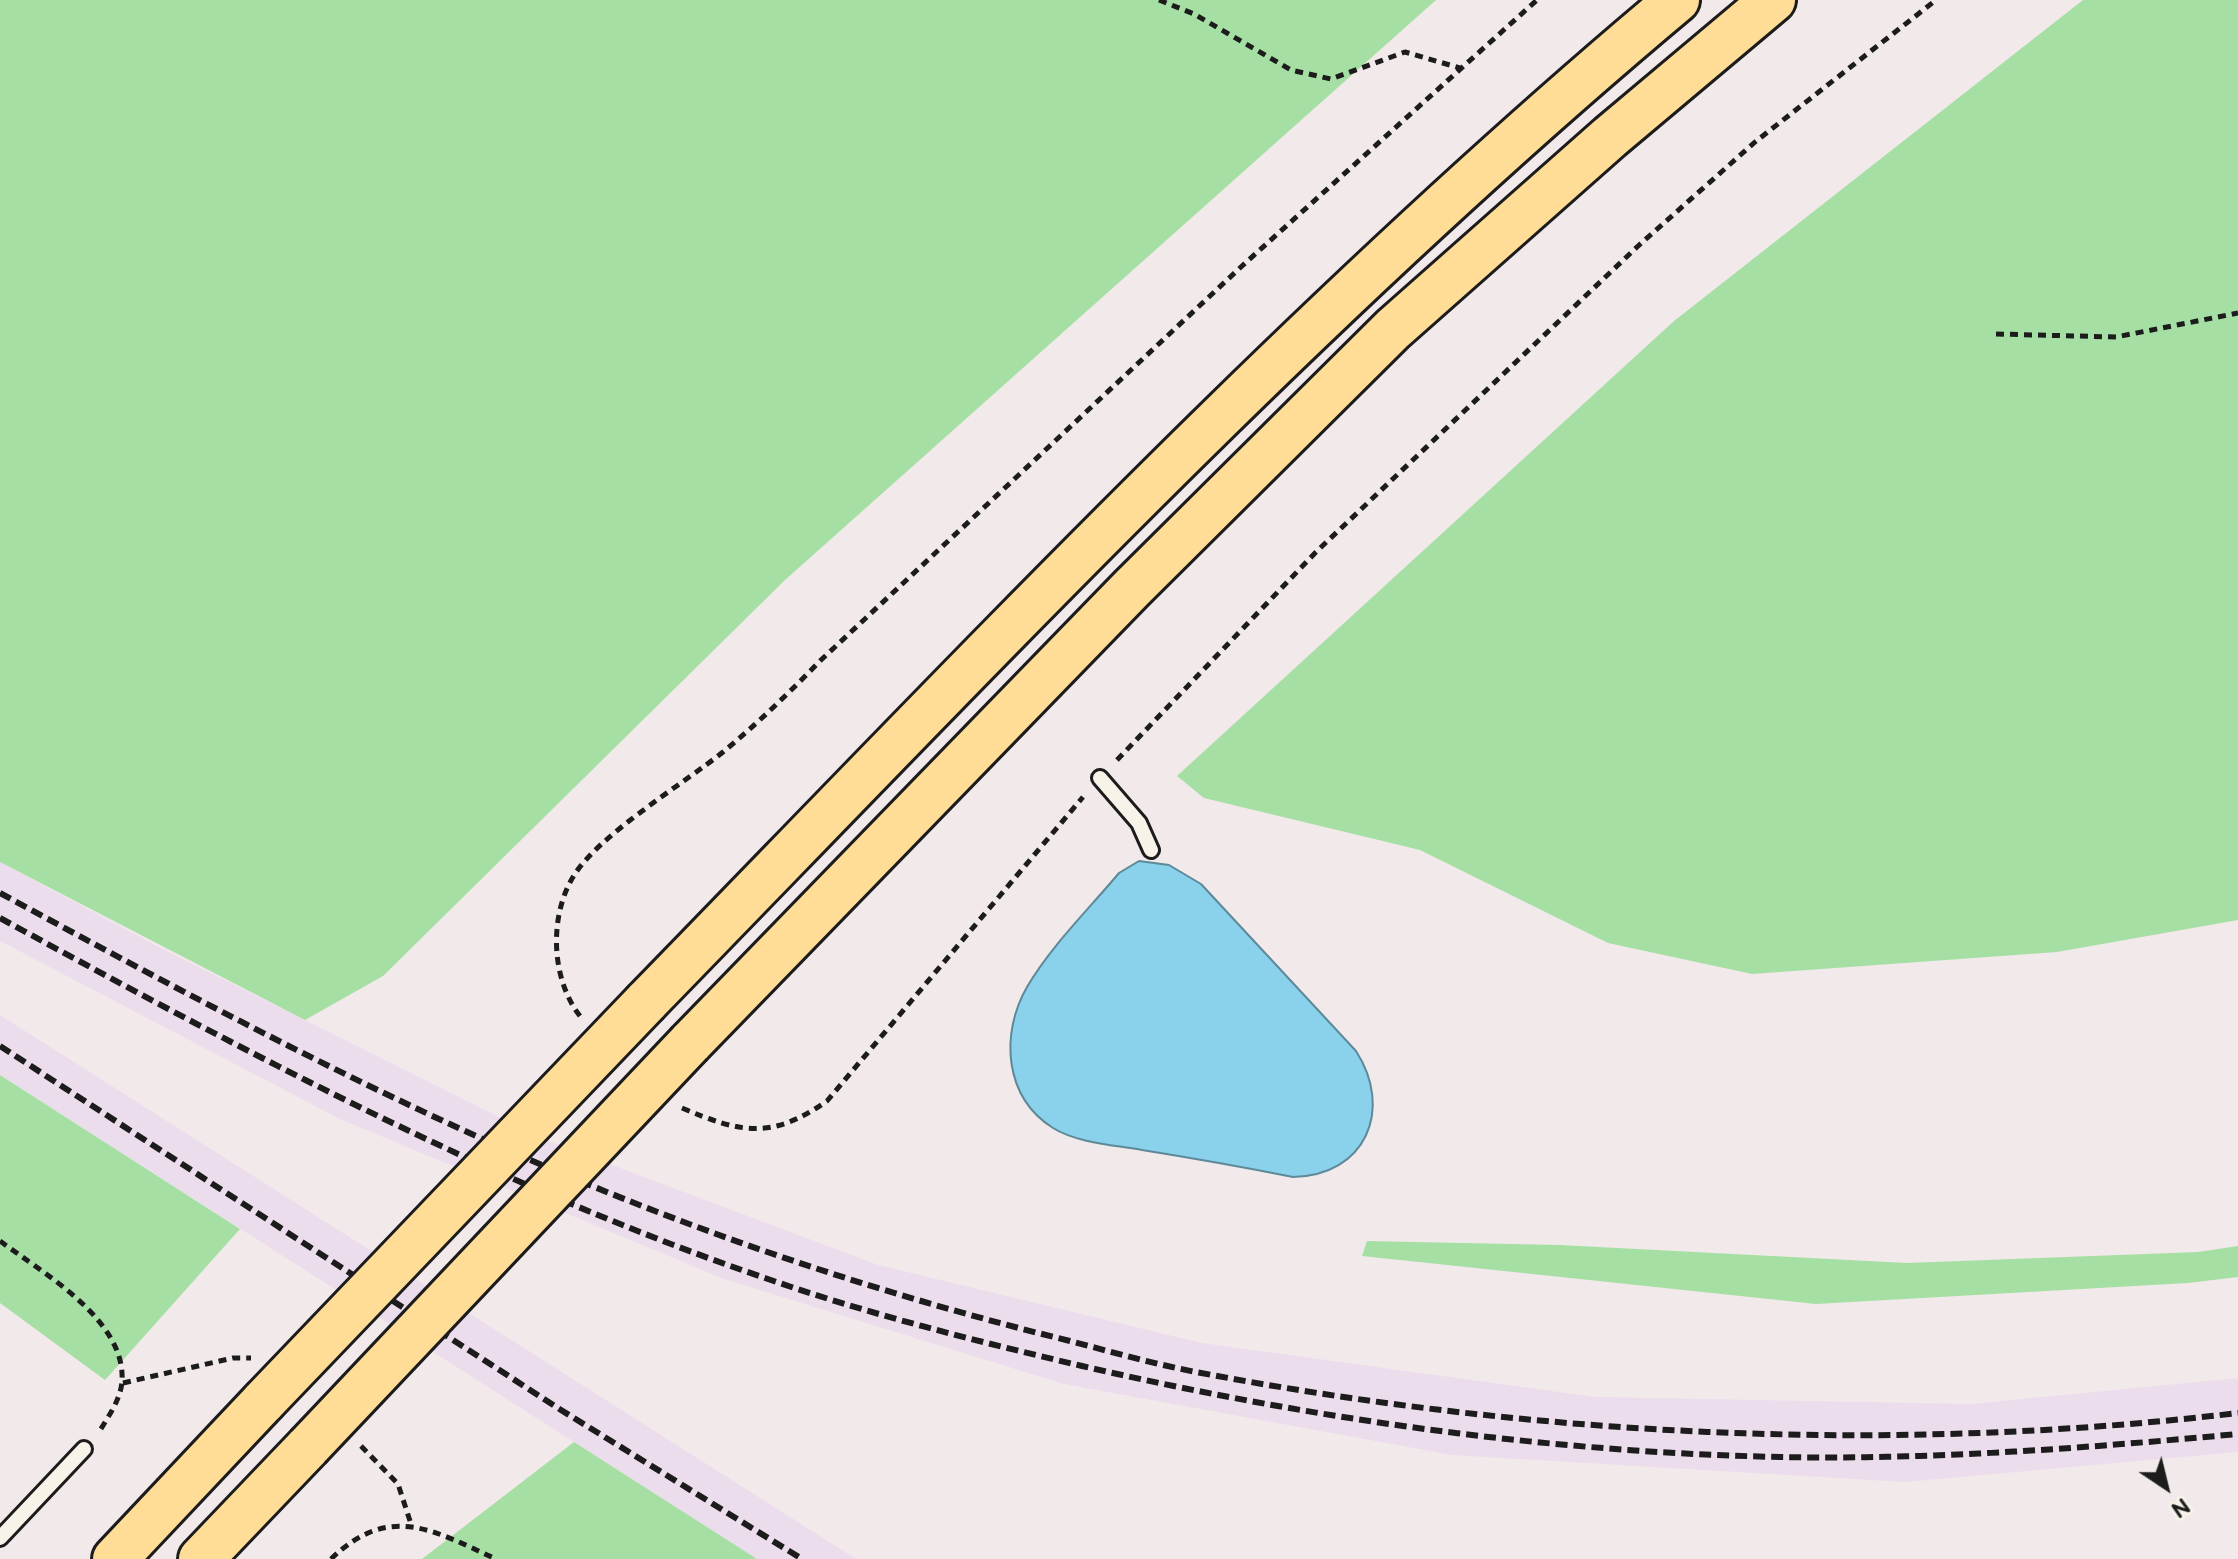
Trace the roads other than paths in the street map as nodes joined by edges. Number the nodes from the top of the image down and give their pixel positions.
1 (1677, 0) edge
2 (1773, 0) edge
3 (1100, 778) road end
4 (1151, 850) dead end
5 (84, 1449) road end
6 (0, 1538) edge
7 (115, 1559) edge
8 (201, 1559) edge

1 - 7 main road, bridge
2 - 8 main road, bridge
3 - 4 lane
5 - 6 lane

